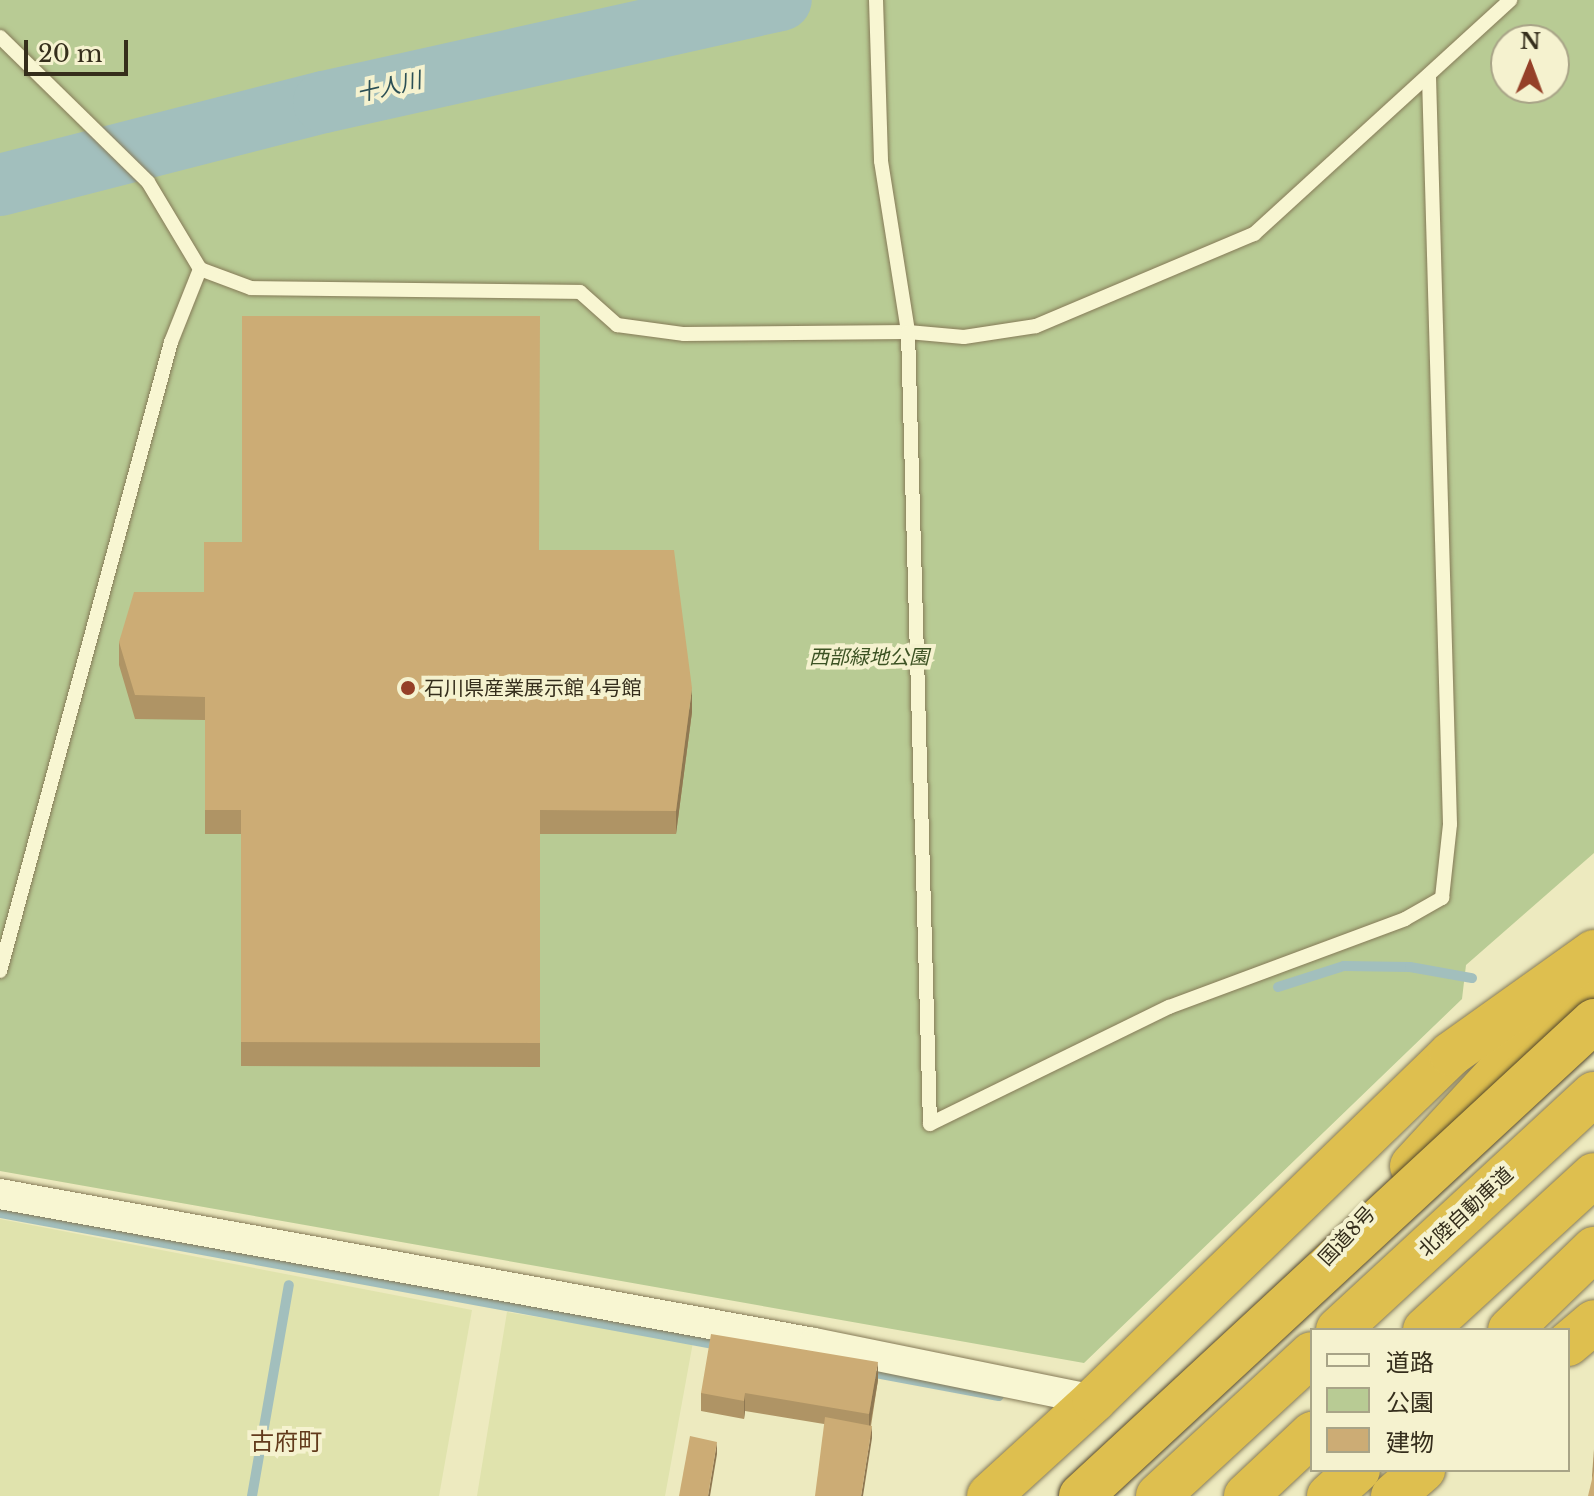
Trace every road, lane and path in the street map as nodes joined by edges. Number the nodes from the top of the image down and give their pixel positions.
1 (876, 0) edge
2 (1510, 0) edge
3 (0, 37) edge
4 (1429, 75) junction
5 (200, 269) junction
6 (908, 332) junction
7 (1594, 952) edge
8 (1594, 969) edge
9 (0, 971) edge
10 (1594, 1021) edge
11 (1594, 1094) edge
12 (1594, 1175) edge
13 (0, 1194) edge
14 (1594, 1249) edge
15 (1594, 1322) edge
16 (1340, 1328) edge
17 (1427, 1328) edge
18 (1512, 1328) edge
19 (1570, 1342) edge
20 (1310, 1356) edge
21 (1094, 1400) junction
22 (1310, 1436) edge
23 (1356, 1472) edge
24 (1421, 1472) edge
25 (989, 1496) edge
26 (1081, 1496) edge
27 (1094, 1496) edge
28 (1158, 1496) edge
29 (1246, 1496) edge
30 (1329, 1496) edge
31 (1393, 1496) edge

1 - 6 lane
2 - 4 lane
3 - 5 lane
4 - 6 lane
4 - 6 lane
5 - 6 lane
5 - 9 lane
7 - 21 highway
8 - 27 highway, 国道8号
10 - 26 highway, bridge
11 - 16 highway, 北陸自動車道
12 - 17 highway
13 - 21 street
14 - 18 highway
15 - 19 highway
20 - 28 highway
21 - 25 highway
22 - 29 highway
23 - 30 highway
24 - 31 highway

